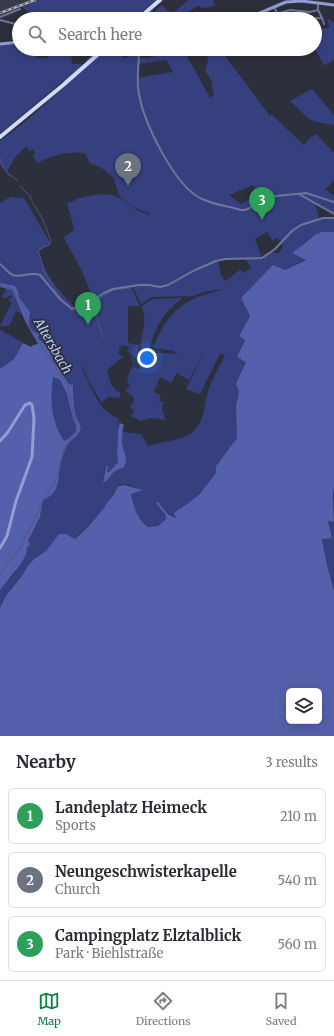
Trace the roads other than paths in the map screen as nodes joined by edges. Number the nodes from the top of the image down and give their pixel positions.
1 (160, 0) edge
2 (285, 1) edge
3 (306, 1) edge
4 (318, 3) junction
5 (334, 5) edge
6 (274, 7) junction
7 (20, 9) dead end
8 (318, 10) joint
9 (12, 12) edge
10 (12, 12) edge
11 (146, 12) edge
12 (262, 12) edge
13 (276, 12) edge
14 (284, 12) edge
15 (310, 12) edge
16 (310, 12) edge
17 (0, 17) edge
18 (322, 18) edge
19 (0, 20) edge
20 (12, 23) edge
21 (324, 24) dead end
22 (12, 43) edge
23 (0, 44) edge
24 (96, 56) edge
25 (139, 56) edge
26 (0, 138) edge
27 (299, 194) junction
28 (334, 202) edge
29 (334, 214) edge
30 (334, 218) edge
31 (0, 264) edge
32 (0, 441) edge
33 (0, 548) edge

1 - 11 highway
2 - 3 street
2 - 6 street
3 - 4 street
4 - 5 street
4 - 8 street
6 - 12 street
6 - 13 street
7 - 10 street
8 - 15 street
9 - 17 street
14 - 16 street
18 - 21 street
19 - 20 street
22 - 23 street
24 - 26 highway
25 - 27 street
27 - 28 street
27 - 29 street
30 - 31 street
32 - 33 street

